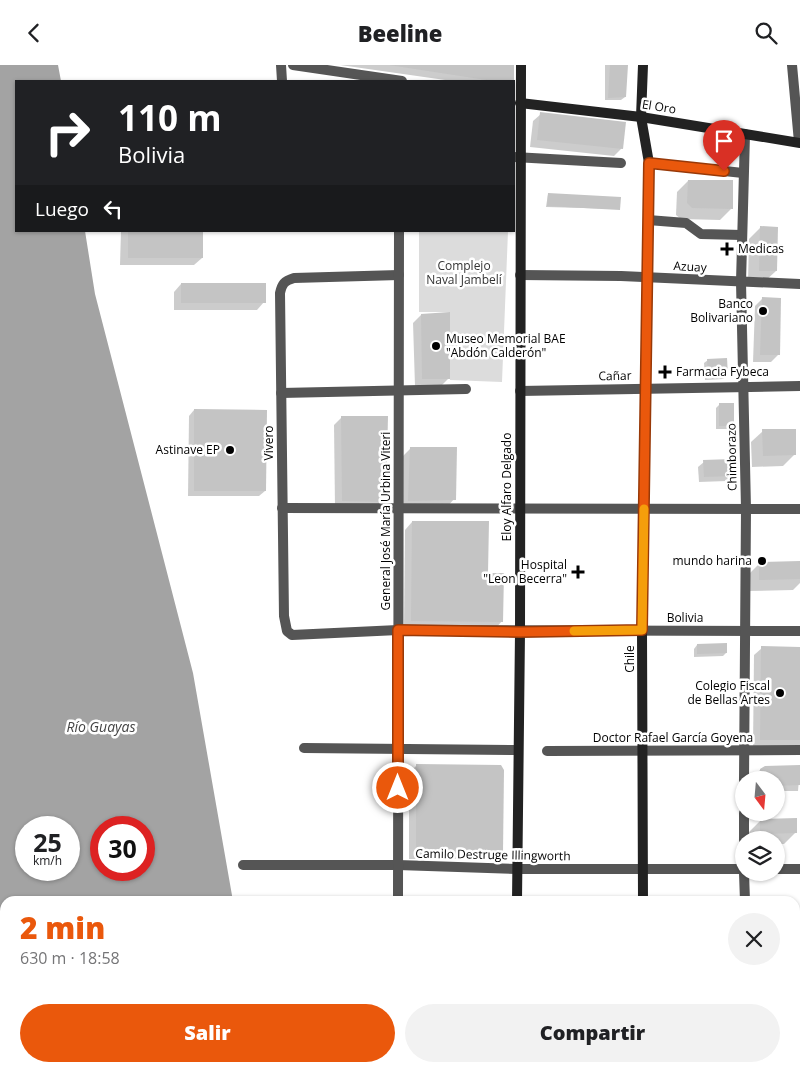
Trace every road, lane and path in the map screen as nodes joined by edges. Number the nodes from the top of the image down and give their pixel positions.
1 (281, 65) edge
2 (292, 65) edge
3 (521, 65) edge
4 (643, 65) edge
5 (792, 65) edge
6 (282, 80) edge
7 (393, 80) edge
8 (517, 102) edge
9 (641, 117) junction
10 (745, 134) junction
11 (800, 142) edge
12 (517, 157) edge
13 (622, 163) dead end
14 (649, 163) junction
15 (743, 173) junction
16 (648, 220) junction
17 (399, 232) edge
18 (742, 235) junction
19 (399, 275) junction
20 (520, 275) junction
21 (648, 278) junction
22 (741, 282) junction
23 (800, 284) edge
24 (800, 386) edge
25 (744, 387) junction
26 (646, 388) junction
27 (399, 389) junction
28 (466, 389) dead end
29 (520, 391) junction
30 (281, 393) junction
31 (399, 508) junction
32 (644, 508) junction
33 (282, 509) junction
34 (520, 509) junction
35 (746, 509) junction
36 (800, 509) edge
37 (284, 616) joint
38 (398, 630) junction
39 (642, 630) junction
40 (746, 631) junction
41 (800, 631) edge
42 (520, 632) junction
43 (304, 748) dead end
44 (398, 749) junction
45 (518, 750) junction
46 (744, 750) junction
47 (800, 750) edge
48 (546, 751) dead end
49 (643, 751) junction
50 (744, 771) edge
51 (243, 865) dead end
52 (398, 865) junction
53 (517, 869) junction
54 (643, 869) junction
55 (735, 869) edge
56 (785, 869) edge
57 (800, 869) edge
58 (744, 881) edge
59 (398, 896) edge
60 (517, 896) edge
61 (643, 896) edge
62 (745, 896) edge

1 - 6 street
2 - 7 street
3 - 8 main road, Eloy Alfaro Delgado
4 - 9 main road, Chile
5 - 11 street
8 - 9 main road, El Oro
8 - 12 main road, Eloy Alfaro Delgado
9 - 10 main road, El Oro
9 - 14 main road, Chile
10 - 11 main road, El Oro
10 - 15 street, Chimborazo
12 - 13 street
12 - 20 main road, Eloy Alfaro Delgado
14 - 15 street
14 - 16 main road, Chile
15 - 18 street, Chimborazo
16 - 18 street
16 - 21 main road, Chile
17 - 19 street, General José María Urbina Viteri
18 - 22 street, Chimborazo
19 - 27 street, General José María Urbina Viteri
19 - 30 street, Vivero
20 - 21 street, Azuay
20 - 29 main road, Eloy Alfaro Delgado
21 - 22 street, Azuay
21 - 26 main road, Chile
22 - 23 street, Azuay
22 - 25 street, Chimborazo
24 - 25 street, Cañar
25 - 26 street, Cañar
25 - 35 street, Chimborazo
26 - 29 street, Cañar
26 - 32 main road, Chile
27 - 28 street
27 - 30 street
27 - 31 street, General José María Urbina Viteri
29 - 34 main road, Eloy Alfaro Delgado
30 - 33 street, Vivero
31 - 33 street
31 - 34 street
31 - 38 street, General José María Urbina Viteri
32 - 34 street
32 - 35 street
32 - 39 main road, Chile
33 - 37 street, Vivero
34 - 42 main road, Eloy Alfaro Delgado
35 - 36 street
35 - 40 street, Chimborazo
37 - 38 street, Bolivia
38 - 42 street, Bolivia
38 - 44 street, General José María Urbina Viteri
39 - 40 street, Bolivia
39 - 42 street, Bolivia
39 - 49 main road, Chile
40 - 41 street, Bolivia
40 - 46 street, Chimborazo
42 - 45 main road, Eloy Alfaro Delgado
43 - 44 street
44 - 45 street
44 - 52 street, General José María Urbina Viteri
45 - 53 main road, Eloy Alfaro Delgado
46 - 47 street, Doctor Rafael García Goyena
46 - 49 street, Doctor Rafael García Goyena
46 - 50 street, Chimborazo
48 - 49 street, Doctor Rafael García Goyena
49 - 54 main road, Chile
51 - 52 street, Camilo Destruge Illingworth
52 - 53 street, Camilo Destruge Illingworth
52 - 59 street, General José María Urbina Viteri
53 - 54 street, Camilo Destruge Illingworth
53 - 60 main road, Eloy Alfaro Delgado
54 - 55 street, Camilo Destruge Illingworth
54 - 61 main road, Chile
56 - 57 street
58 - 62 street

